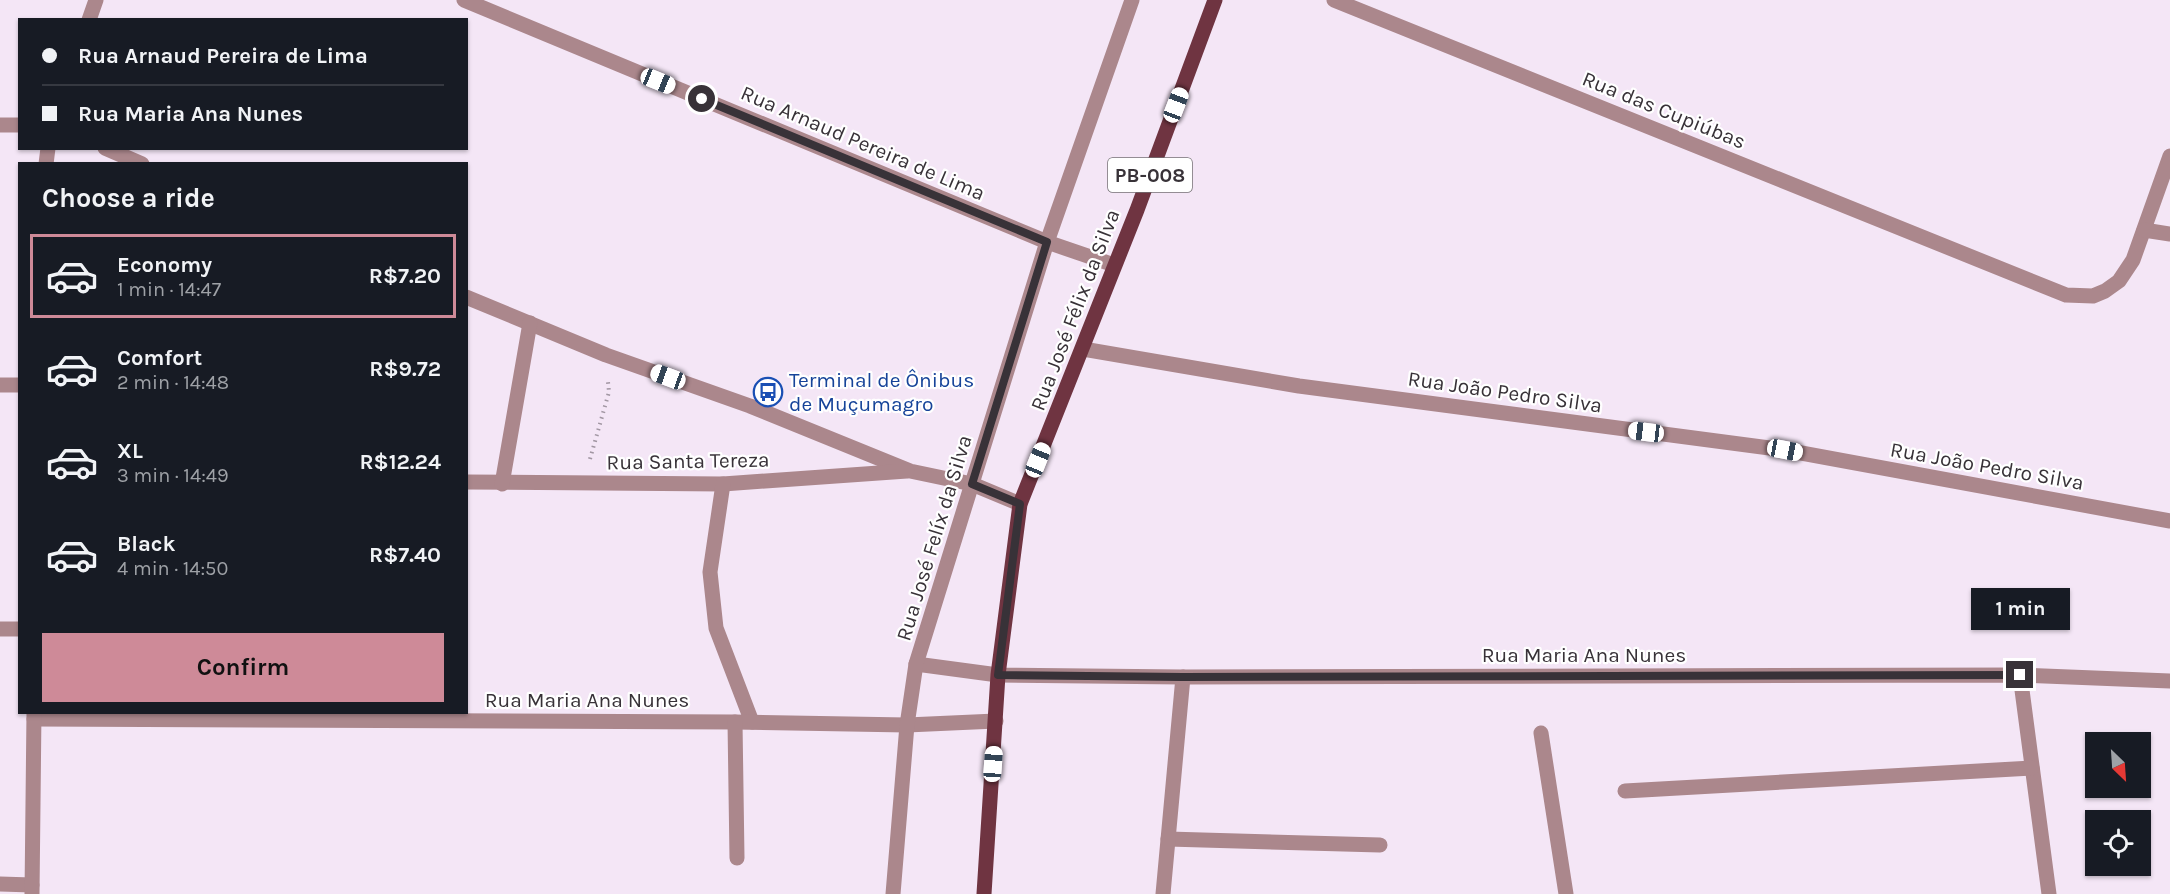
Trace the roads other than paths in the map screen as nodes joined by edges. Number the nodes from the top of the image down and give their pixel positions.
1 (96, 0) edge
2 (464, 0) edge
3 (1132, 0) edge
4 (1215, 0) edge
5 (1334, 0) edge
6 (90, 18) edge
7 (0, 125) edge
8 (18, 125) edge
9 (110, 150) edge
10 (2170, 156) edge
11 (137, 162) edge
12 (2144, 230) junction
13 (2170, 234) edge
14 (1047, 242) junction
15 (1114, 265) junction
16 (468, 298) edge
17 (530, 323) junction
18 (1083, 349) junction
19 (0, 385) edge
20 (18, 385) edge
21 (910, 471) junction
22 (468, 482) edge
23 (502, 484) junction
24 (723, 484) junction
25 (972, 484) junction
26 (1020, 504) junction
27 (2170, 521) edge
28 (0, 629) edge
29 (18, 629) edge
30 (916, 664) junction
31 (998, 675) junction
32 (2020, 675) junction
33 (1183, 677) junction
34 (2170, 681) edge
35 (34, 716) edge
36 (996, 721) junction
37 (735, 722) junction
38 (752, 722) junction
39 (907, 726) junction
40 (1541, 734) dead end
41 (2032, 768) junction
42 (1625, 790) dead end
43 (1168, 839) junction
44 (1380, 845) dead end
45 (737, 858) dead end
46 (0, 884) edge
47 (32, 890) edge
48 (893, 894) edge
49 (984, 894) edge
50 (1163, 894) edge
51 (1566, 894) edge
52 (2049, 894) edge

1 - 6 street
2 - 14 street, Rua Arnaud Pereira de Lima
3 - 14 street, Rua José Felíx da Silva
4 - 15 main road, Rua José Félix da Silva / PB-008
5 - 12 street, Rua das Cupiúbas
7 - 8 street
9 - 11 street
10 - 12 street, Rua das Cupiúbas
12 - 13 street
14 - 15 street, Rua Arnaud Pereira de Lima
14 - 25 street, Rua José Felíx da Silva
15 - 18 main road, Rua José Félix da Silva / PB-008
16 - 17 street
17 - 21 street
17 - 23 street
18 - 26 main road, Rua José Félix da Silva / PB-008
18 - 27 street, Rua João Pedro Silva
19 - 20 street
21 - 24 street, Rua Santa Tereza
21 - 25 street
22 - 23 street, Rua Santa Tereza
23 - 24 street, Rua Santa Tereza
24 - 38 street
25 - 26 street
25 - 30 street, Rua José Felíx da Silva
26 - 31 main road, Rua José Félix da Silva / PB-008
28 - 29 street
30 - 31 street, Rua Maria Ana Nunes
30 - 39 street, Rua José Felíx da Silva
31 - 33 street, Rua Maria Ana Nunes
31 - 36 main road, Rua José Félix da Silva / PB-008
32 - 33 street, Rua Maria Ana Nunes
32 - 34 street, Rua Maria Ana Nunes
32 - 41 street
33 - 43 street
35 - 37 street, Rua Maria Ana Nunes
35 - 47 street
36 - 39 street, Rua Maria Ana Nunes
36 - 49 main road, Rua José Félix da Silva / PB-008
37 - 38 street, Rua Maria Ana Nunes
37 - 45 street
38 - 39 street, Rua Maria Ana Nunes
39 - 48 street, Rua José Felíx da Silva
40 - 51 street
41 - 42 street
41 - 52 street
43 - 44 street
43 - 50 street
46 - 47 street

